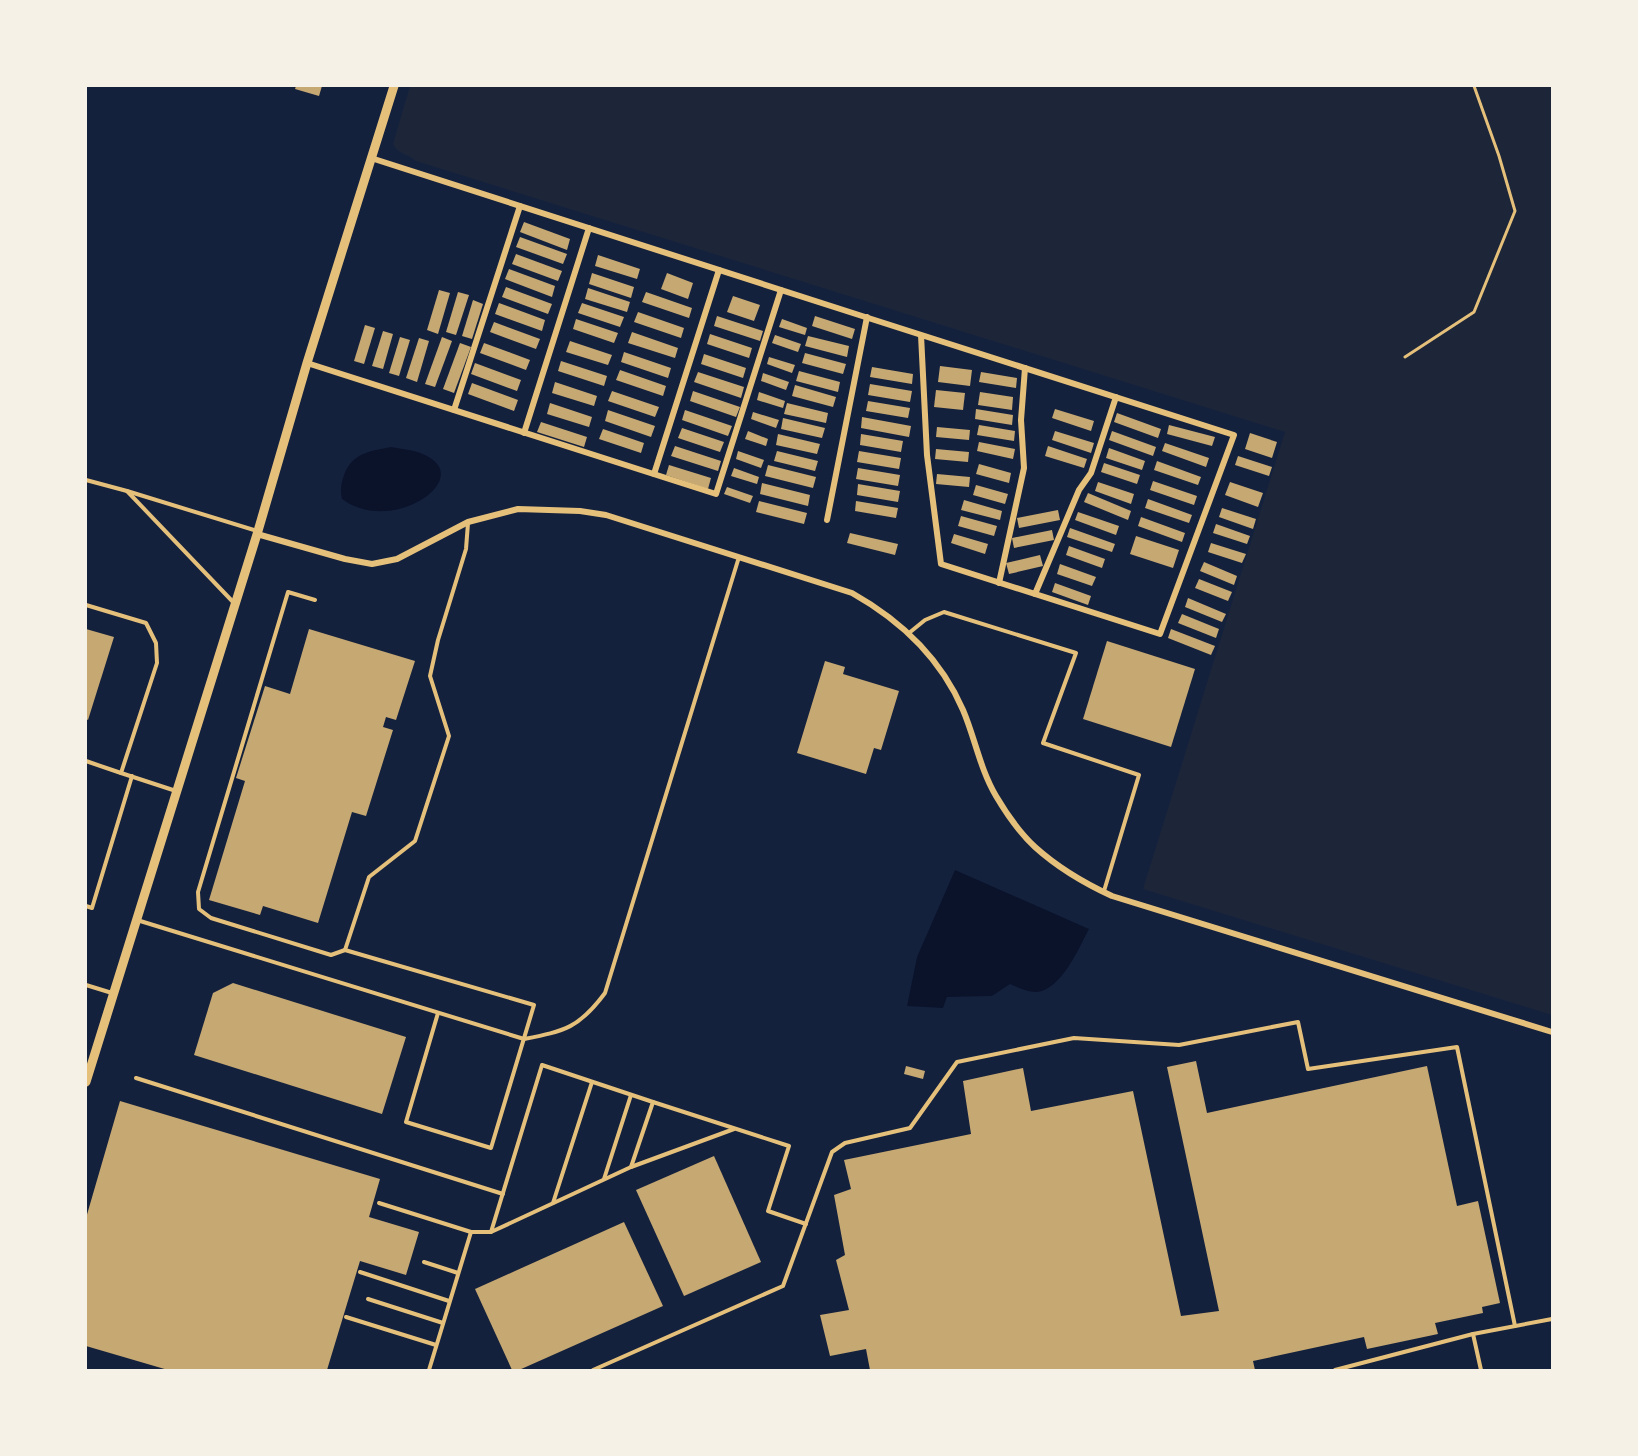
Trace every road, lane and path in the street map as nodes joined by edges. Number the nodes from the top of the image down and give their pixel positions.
1 (394, 86) edge
2 (1474, 86) edge
3 (371, 158) junction
4 (520, 206) junction
5 (589, 228) junction
6 (719, 270) junction
7 (782, 290) junction
8 (867, 317) junction
9 (921, 334) junction
10 (1405, 357) dead end
11 (307, 363) junction
12 (1025, 368) junction
13 (1116, 397) junction
14 (454, 410) junction
15 (524, 433) junction
16 (654, 474) junction
17 (86, 480) edge
18 (127, 490) junction
19 (827, 520) dead end
20 (468, 522) junction
21 (257, 532) junction
22 (740, 556) junction
23 (999, 583) junction
24 (1035, 594) junction
25 (315, 600) dead end
26 (235, 604) junction
27 (86, 605) edge
28 (909, 633) junction
29 (86, 761) edge
30 (122, 773) junction
31 (132, 777) junction
32 (176, 791) junction
33 (1104, 892) junction
34 (86, 906) edge
35 (136, 920) junction
36 (345, 950) junction
37 (86, 985) edge
38 (113, 993) junction
39 (438, 1013) junction
40 (1552, 1032) edge
41 (524, 1039) junction
42 (136, 1078) dead end
43 (86, 1082) edge
44 (592, 1082) junction
45 (631, 1095) junction
46 (653, 1102) junction
47 (735, 1129) junction
48 (631, 1167) junction
49 (604, 1180) junction
50 (503, 1194) junction
51 (379, 1203) dead end
52 (552, 1204) junction
53 (806, 1224) junction
54 (471, 1232) junction
55 (491, 1232) junction
56 (424, 1262) dead end
57 (360, 1272) dead end
58 (458, 1273) junction
59 (368, 1299) dead end
60 (449, 1301) junction
61 (346, 1317) dead end
62 (1552, 1319) edge
63 (443, 1323) junction
64 (1515, 1326) junction
65 (1473, 1334) junction
66 (436, 1346) junction
67 (429, 1371) edge
68 (593, 1371) edge
69 (1335, 1371) edge
70 (1481, 1371) edge

1 - 3 street
2 - 10 path
3 - 4 street
3 - 11 street
4 - 5 street
4 - 14 street
5 - 6 street
5 - 15 street
6 - 7 street
6 - 16 street
7 - 8 street
7 - 16 street
8 - 9 street
8 - 19 street
9 - 12 street
9 - 23 street
11 - 14 street
11 - 21 street
12 - 13 street
12 - 23 street
13 - 24 street
13 - 24 street
14 - 15 street
15 - 16 street
17 - 18 lane
18 - 21 lane
18 - 26 lane
20 - 21 street
20 - 22 street
20 - 36 lane
21 - 26 street
22 - 28 street
22 - 41 lane
23 - 24 street
25 - 36 lane
26 - 32 street
27 - 30 lane
28 - 33 street
28 - 33 lane
29 - 30 lane
30 - 31 lane
31 - 32 lane
31 - 34 lane
32 - 35 street
33 - 40 street
35 - 38 street
35 - 39 lane
36 - 41 lane
37 - 38 lane
38 - 43 street
39 - 41 lane
39 - 41 lane
42 - 50 lane
44 - 45 lane
44 - 50 lane
44 - 52 lane
45 - 46 lane
45 - 49 lane
46 - 47 lane
46 - 48 lane
47 - 48 lane
47 - 53 lane
48 - 49 lane
49 - 52 lane
50 - 55 lane
51 - 54 lane
52 - 55 lane
53 - 64 lane
53 - 68 lane
54 - 55 lane
54 - 58 lane
56 - 58 lane
57 - 60 lane
58 - 60 lane
59 - 63 lane
60 - 63 lane
61 - 66 lane
62 - 64 lane
63 - 66 lane
64 - 65 lane
65 - 69 lane
65 - 70 lane
66 - 67 lane

